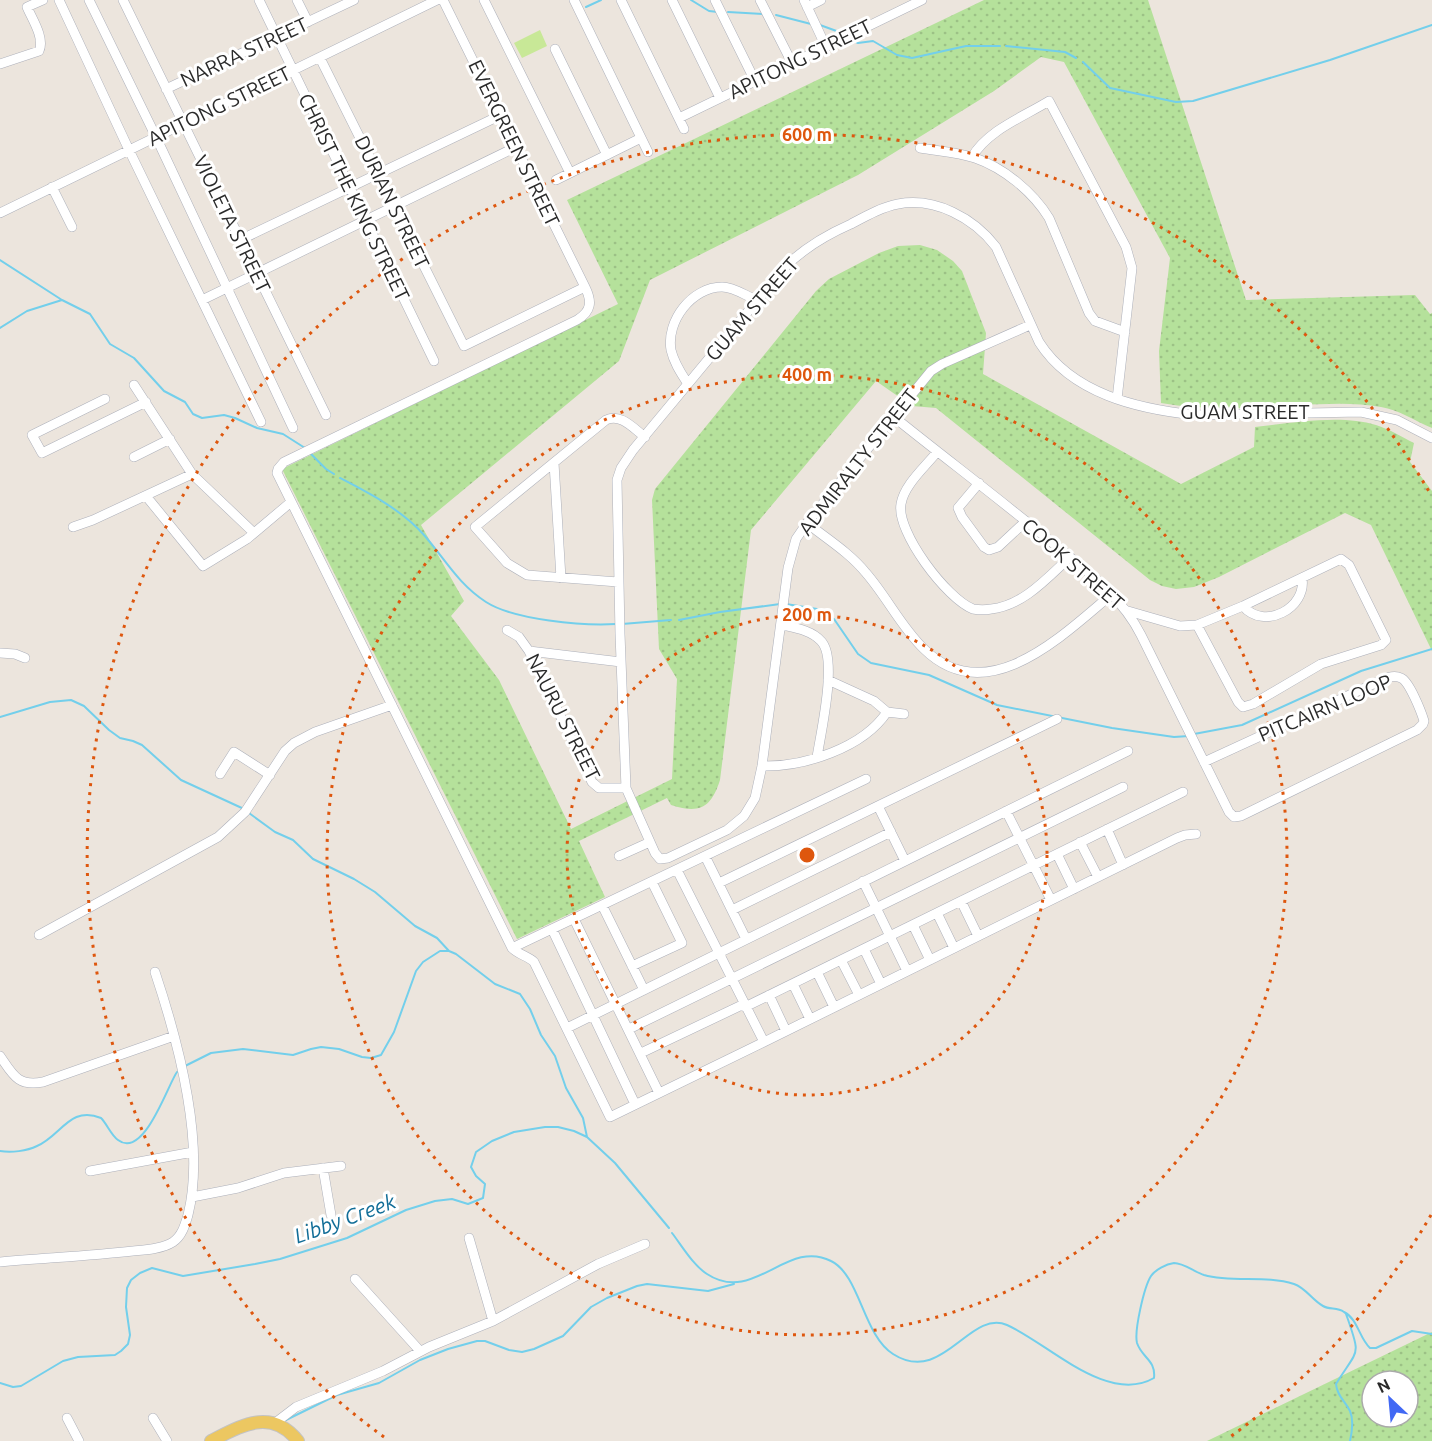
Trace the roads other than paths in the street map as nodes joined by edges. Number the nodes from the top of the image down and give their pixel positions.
1 (19, 0) edge
2 (43, 0) edge
3 (59, 0) edge
4 (89, 0) edge
5 (123, 0) edge
6 (259, 0) edge
7 (297, 0) edge
8 (354, 0) edge
9 (437, 0) edge
10 (443, 0) edge
11 (484, 0) edge
12 (574, 0) edge
13 (621, 0) edge
14 (672, 0) edge
15 (715, 0) edge
16 (760, 0) edge
17 (821, 0) edge
18 (922, 0) edge
19 (805, 3) edge
20 (27, 8) junction
21 (308, 22) junction
22 (277, 37) junction
23 (826, 47) junction
24 (555, 49) dead end
25 (320, 58) junction
26 (792, 63) junction
27 (0, 64) edge
28 (293, 70) junction
29 (755, 81) junction
30 (166, 89) junction
31 (720, 98) junction
32 (501, 115) junction
33 (679, 118) junction
34 (183, 124) junction
35 (684, 129) dead end
36 (156, 137) junction
37 (642, 138) junction
38 (516, 147) junction
39 (920, 148) dead end
40 (129, 150) junction
41 (648, 152) dead end
42 (608, 155) junction
43 (972, 157) junction
44 (570, 173) junction
45 (379, 174) junction
46 (556, 180) dead end
47 (52, 187) junction
48 (350, 187) junction
49 (395, 206) junction
50 (0, 213) edge
51 (366, 220) junction
52 (72, 227) dead end
53 (240, 240) junction
54 (256, 274) junction
55 (585, 287) junction
56 (227, 288) junction
57 (202, 300) junction
58 (757, 300) junction
59 (1030, 325) junction
60 (1125, 332) junction
61 (434, 361) dead end
62 (688, 384) junction
63 (134, 385) dead end
64 (105, 399) dead end
65 (1117, 399) junction
66 (146, 402) junction
67 (326, 416) dead end
68 (894, 417) junction
69 (261, 422) dead end
70 (293, 428) dead end
71 (645, 436) junction
72 (1432, 438) edge
73 (170, 439) junction
74 (937, 452) junction
75 (134, 457) dead end
76 (554, 463) junction
77 (192, 474) junction
78 (979, 483) junction
79 (146, 496) junction
80 (291, 502) junction
81 (1026, 521) junction
82 (807, 523) junction
83 (73, 527) dead end
84 (254, 533) junction
85 (1070, 557) junction
86 (561, 578) junction
87 (1302, 578) junction
88 (618, 582) junction
89 (1112, 594) junction
90 (1243, 606) junction
91 (1128, 610) junction
92 (782, 625) junction
93 (1197, 626) junction
94 (507, 630) dead end
95 (529, 651) junction
96 (0, 653) edge
97 (25, 658) dead end
98 (621, 662) junction
99 (828, 680) junction
100 (392, 705) junction
101 (887, 712) junction
102 (904, 714) dead end
103 (1057, 719) dead end
104 (1128, 752) dead end
105 (817, 757) junction
106 (1204, 762) junction
107 (762, 766) junction
108 (220, 774) dead end
109 (270, 775) junction
110 (866, 778) dead end
111 (1123, 786) dead end
112 (626, 788) junction
113 (1183, 792) dead end
114 (878, 806) junction
115 (1006, 811) junction
116 (1234, 817) joint
117 (1107, 829) junction
118 (891, 832) junction
119 (1196, 834) dead end
120 (1020, 839) junction
121 (650, 842) junction
122 (1080, 842) junction
123 (1057, 854) junction
124 (619, 856) dead end
125 (705, 856) junction
126 (660, 859) joint
127 (905, 861) junction
128 (1123, 865) junction
129 (1033, 866) junction
130 (677, 870) junction
131 (1098, 877) junction
132 (862, 881) junction
133 (652, 882) junction
134 (718, 883) junction
135 (1074, 889) junction
136 (1051, 900) junction
137 (961, 901) junction
138 (602, 905) junction
139 (876, 909) junction
140 (732, 910) junction
141 (937, 913) junction
142 (574, 919) junction
143 (913, 925) junction
144 (552, 929) junction
145 (39, 935) dead end
146 (890, 936) junction
147 (978, 936) junction
148 (746, 939) junction
149 (512, 948) junction
150 (954, 948) junction
151 (864, 949) junction
152 (718, 953) junction
153 (841, 960) junction
154 (930, 960) junction
155 (632, 966) junction
156 (907, 971) junction
157 (155, 972) dead end
158 (817, 972) junction
159 (731, 980) junction
160 (793, 984) junction
161 (881, 984) junction
162 (644, 990) junction
163 (769, 995) junction
164 (859, 995) junction
165 (616, 1004) junction
166 (744, 1005) junction
167 (834, 1007) junction
168 (594, 1015) junction
169 (810, 1019) junction
170 (567, 1028) junction
171 (629, 1029) junction
172 (786, 1031) junction
173 (174, 1036) junction
174 (764, 1042) junction
175 (641, 1053) junction
176 (0, 1056) edge
177 (659, 1093) junction
178 (635, 1104) junction
179 (193, 1152) junction
180 (341, 1166) dead end
181 (323, 1168) junction
182 (90, 1171) dead end
183 (192, 1197) junction
184 (331, 1215) dead end
185 (469, 1238) dead end
186 (645, 1244) dead end
187 (0, 1262) edge
188 (355, 1278) dead end
189 (493, 1321) junction
190 (420, 1351) junction
191 (67, 1418) dead end
192 (153, 1418) dead end
193 (274, 1423) junction
194 (79, 1441) edge
195 (167, 1441) edge
196 (210, 1441) edge
197 (298, 1441) edge

1 - 20 street
2 - 20 street
3 - 40 street
4 - 36 street
5 - 30 street, VIOLETA STREET
6 - 22 street, CHRIST THE KING STREET
7 - 21 street
8 - 21 street, NARRA STREET
9 - 25 street, APITONG STREET
10 - 32 street, EVERGREEN STREET
11 - 44 street
12 - 37 street
13 - 33 street
14 - 31 street
15 - 29 street
16 - 26 street
17 - 19 street
18 - 23 street, APITONG STREET
19 - 23 street
20 - 27 street
21 - 22 street, NARRA STREET
22 - 28 street, CHRIST THE KING STREET
22 - 30 street, NARRA STREET
23 - 26 street, APITONG STREET
24 - 42 street
25 - 28 street, APITONG STREET
25 - 45 street, DURIAN STREET
26 - 29 street, APITONG STREET
28 - 34 street, APITONG STREET
28 - 48 street, CHRIST THE KING STREET
29 - 31 street, APITONG STREET
30 - 34 street, VIOLETA STREET
31 - 33 street, APITONG STREET
32 - 38 street, EVERGREEN STREET
32 - 45 street
33 - 35 street
34 - 36 street, APITONG STREET
34 - 53 street, VIOLETA STREET
36 - 40 street, APITONG STREET
36 - 56 street
37 - 41 street
37 - 42 street
38 - 49 street
38 - 55 street, EVERGREEN STREET
39 - 43 street
40 - 47 street, APITONG STREET
40 - 57 street
42 - 44 street
43 - 60 street
43 - 60 street
44 - 46 street
45 - 48 street
45 - 49 street, DURIAN STREET
47 - 50 street, APITONG STREET
47 - 52 street
48 - 51 street, CHRIST THE KING STREET
48 - 53 street
49 - 51 street
49 - 55 street, DURIAN STREET
51 - 54 street
51 - 61 street, CHRIST THE KING STREET
53 - 54 street, VIOLETA STREET
54 - 56 street
54 - 67 street, VIOLETA STREET
55 - 80 street
56 - 57 street
56 - 70 street
57 - 69 street
58 - 59 street, GUAM STREET
58 - 62 street, GUAM STREET
58 - 62 street
59 - 65 street, GUAM STREET
59 - 68 street, ADMIRALTY STREET
60 - 65 street
62 - 71 street, GUAM STREET
63 - 66 street
64 - 66 street
65 - 72 street, GUAM STREET
66 - 73 street
68 - 74 street, COOK STREET
68 - 82 street, ADMIRALTY STREET
71 - 76 street
71 - 88 street, GUAM STREET
73 - 75 street
73 - 77 street
74 - 78 street, COOK STREET
74 - 85 street
76 - 86 street
76 - 86 street
77 - 79 street
77 - 84 street
78 - 81 street, COOK STREET
78 - 81 street
79 - 83 street
79 - 84 street
80 - 84 street
80 - 100 street
81 - 85 street, COOK STREET
82 - 89 street
82 - 92 street, ADMIRALTY STREET
85 - 89 street, COOK STREET
86 - 88 street
87 - 90 street
87 - 90 street
87 - 93 street
88 - 98 street, GUAM STREET
89 - 91 street, COOK STREET
90 - 93 street
91 - 93 street
91 - 106 street, COOK STREET
92 - 99 street
92 - 107 street, ADMIRALTY STREET
94 - 95 street, NAURU STREET
95 - 98 street
95 - 112 street, NAURU STREET
96 - 97 street
98 - 112 street, GUAM STREET
99 - 101 street
99 - 105 street
100 - 109 street
100 - 149 street
101 - 102 street
101 - 105 street
103 - 114 street
104 - 115 street
105 - 107 street
106 - 116 street, COOK STREET
106 - 116 street, PITCAIRN LOOP
107 - 126 street, ADMIRALTY STREET
108 - 109 street
109 - 145 street
110 - 125 street
111 - 120 street
112 - 121 street, GUAM STREET
113 - 117 street
114 - 118 street
114 - 134 street
115 - 120 street
115 - 127 street
117 - 122 street
117 - 128 street
118 - 127 street
118 - 140 street
119 - 128 street
120 - 129 street
120 - 139 street
121 - 124 street
121 - 126 street, GUAM STREET
122 - 123 street
122 - 131 street
123 - 129 street
123 - 135 street
125 - 130 street
125 - 134 street
127 - 132 street
128 - 131 street
129 - 136 street
129 - 137 street
130 - 133 street
130 - 152 street
131 - 135 street
132 - 139 street
132 - 148 street
133 - 138 street
133 - 155 street
134 - 140 street
135 - 136 street
136 - 147 street
137 - 141 street
137 - 147 street
138 - 142 street
138 - 155 street
139 - 146 street
139 - 159 street
140 - 148 street
141 - 143 street
141 - 150 street
142 - 144 street
142 - 165 street
143 - 146 street
143 - 154 street
144 - 149 street
144 - 168 street
146 - 151 street
146 - 156 street
147 - 150 street
148 - 152 street
149 - 170 street
150 - 154 street
151 - 153 street
151 - 161 street
152 - 159 street
152 - 162 street
153 - 158 street
153 - 164 street
154 - 156 street
155 - 162 street
156 - 161 street
157 - 173 street
158 - 160 street
158 - 167 street
159 - 166 street
159 - 171 street
160 - 163 street
160 - 169 street
161 - 164 street
162 - 165 street
163 - 166 street
163 - 172 street
164 - 167 street
165 - 168 street
165 - 171 street
166 - 174 street
166 - 175 street
167 - 169 street
168 - 170 street
168 - 178 street
169 - 172 street
170 - 178 street
171 - 175 street
172 - 174 street
173 - 176 street
173 - 179 street
174 - 177 street
175 - 177 street
177 - 178 street
179 - 182 street
179 - 183 street
180 - 181 street
181 - 183 street
181 - 184 street
183 - 187 street
185 - 189 street
186 - 189 street
188 - 190 street
189 - 190 street
190 - 193 street
191 - 194 street
192 - 195 street
193 - 196 main road
193 - 197 main road

